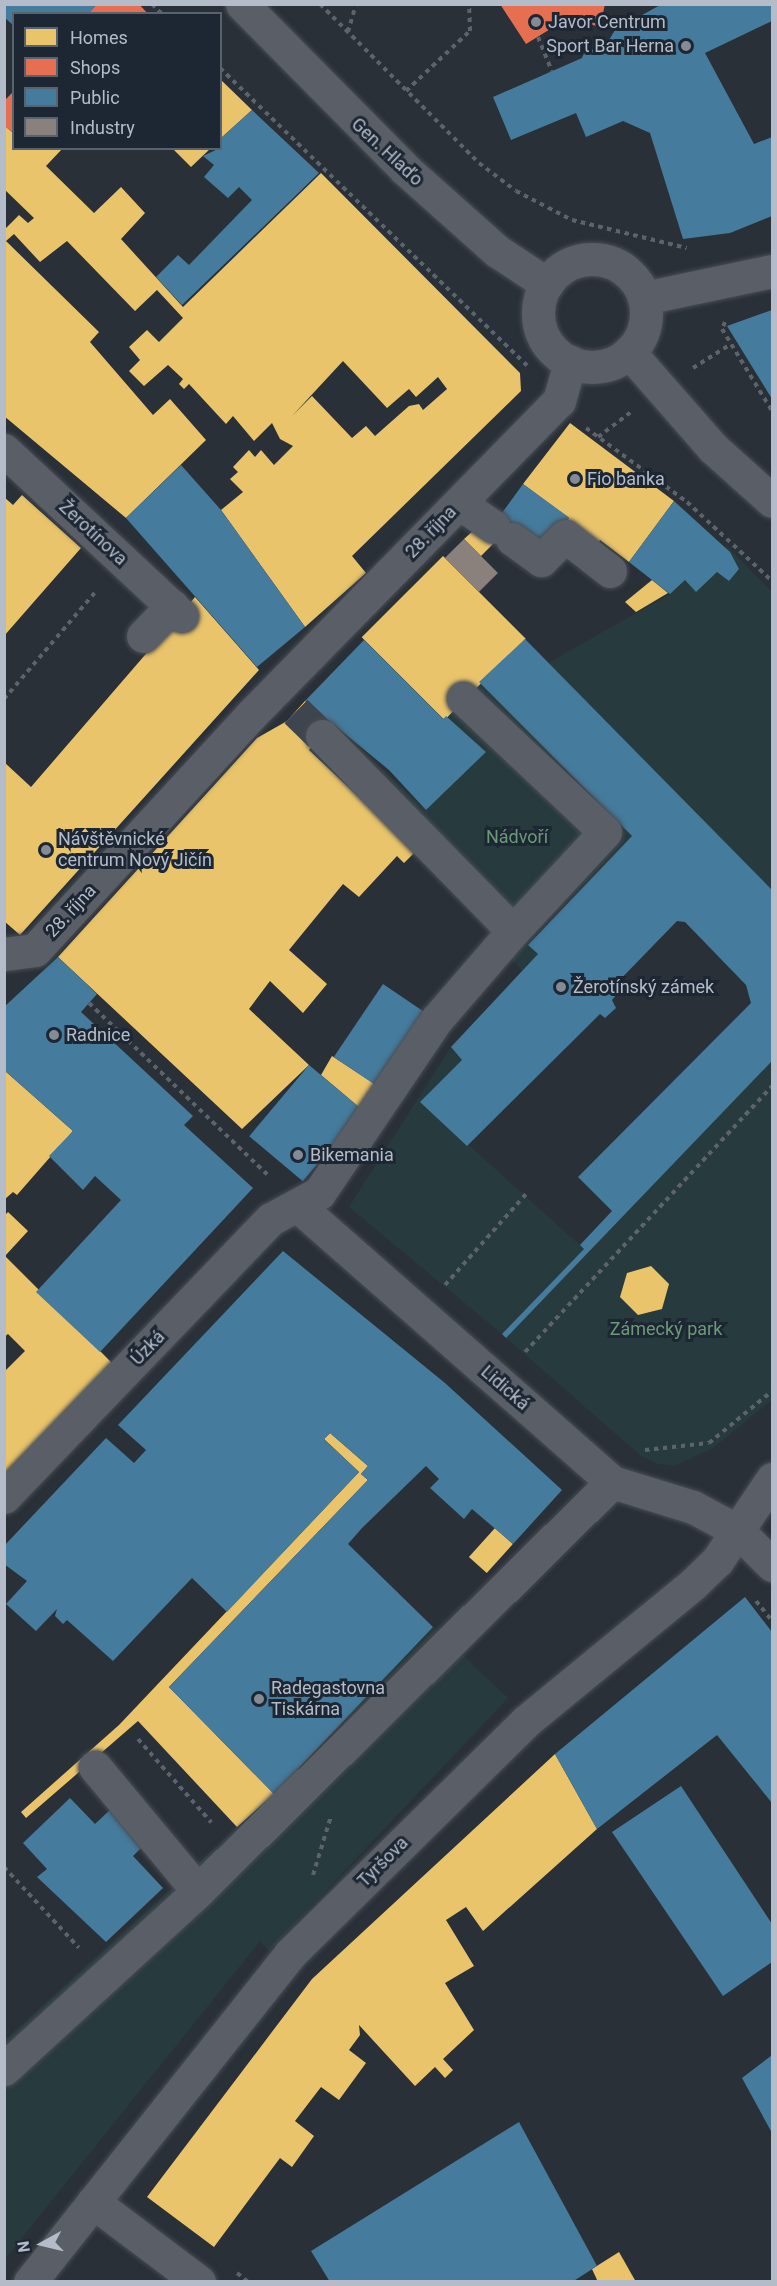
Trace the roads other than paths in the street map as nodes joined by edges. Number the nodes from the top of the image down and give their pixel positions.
1 (242, 4) edge
2 (772, 271) edge
3 (546, 284) junction
4 (644, 298) junction
5 (629, 352) junction
6 (570, 362) junction
7 (4, 450) edge
8 (772, 501) edge
9 (459, 503) junction
10 (610, 571) dead end
11 (143, 636) dead end
12 (463, 698) dead end
13 (322, 736) tunnel mouth
14 (513, 931) junction
15 (4, 954) edge
16 (297, 1205) junction
17 (772, 1479) edge
18 (612, 1482) junction
19 (4, 1497) edge
20 (738, 1531) junction
21 (772, 1565) edge
22 (95, 1767) dead end
23 (198, 1891) junction
24 (4, 2069) edge
25 (93, 2202) junction
26 (30, 2282) edge
27 (198, 2282) edge

1 - 3 street, Gen. Hlaďo
2 - 4 street
3 - 4 street
3 - 6 street
4 - 5 street
5 - 6 street
5 - 8 street
6 - 9 street, 28. října
7 - 11 street, Žerotínova
9 - 10 street
9 - 15 street, 28. října
12 - 14 street
13 - 14 street
14 - 16 street
16 - 18 street, Lidická
16 - 19 street, Úzká
17 - 20 street, Tyršova
18 - 20 street, Lidická
18 - 23 street
20 - 21 street, Lidická
20 - 25 street, Tyršova
22 - 23 street
23 - 24 street
25 - 26 street, Tyršova
25 - 27 street

